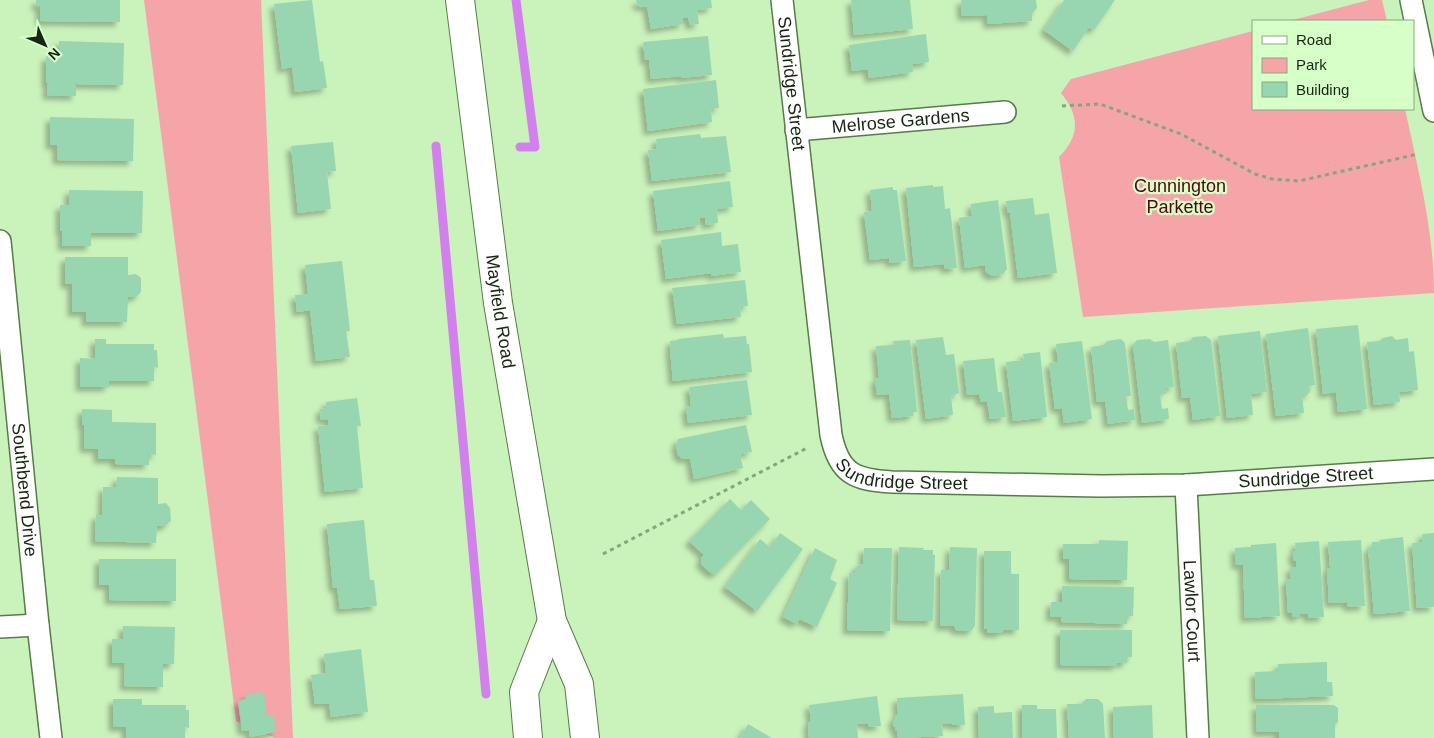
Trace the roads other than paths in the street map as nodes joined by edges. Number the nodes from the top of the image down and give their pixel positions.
1 (460, 0) edge
2 (782, 0) edge
3 (1411, 0) edge
4 (1434, 111) edge
5 (1005, 112) dead end
6 (796, 130) junction
7 (0, 241) edge
8 (1434, 469) edge
9 (1186, 484) junction
10 (552, 621) junction
11 (38, 625) junction
12 (0, 628) edge
13 (51, 738) edge
14 (528, 738) edge
15 (585, 738) edge
16 (1198, 738) edge

1 - 10 main road, Mayfield Road
2 - 6 street, Sundridge Street
3 - 4 street
5 - 6 street, Melrose Gardens
6 - 9 street, Sundridge Street
7 - 11 street, Southbend Drive
8 - 9 street, Sundridge Street
9 - 16 street, Lawlor Court
10 - 14 main road
10 - 15 main road, Mayfield Road
11 - 12 street
11 - 13 street, Southbend Drive

